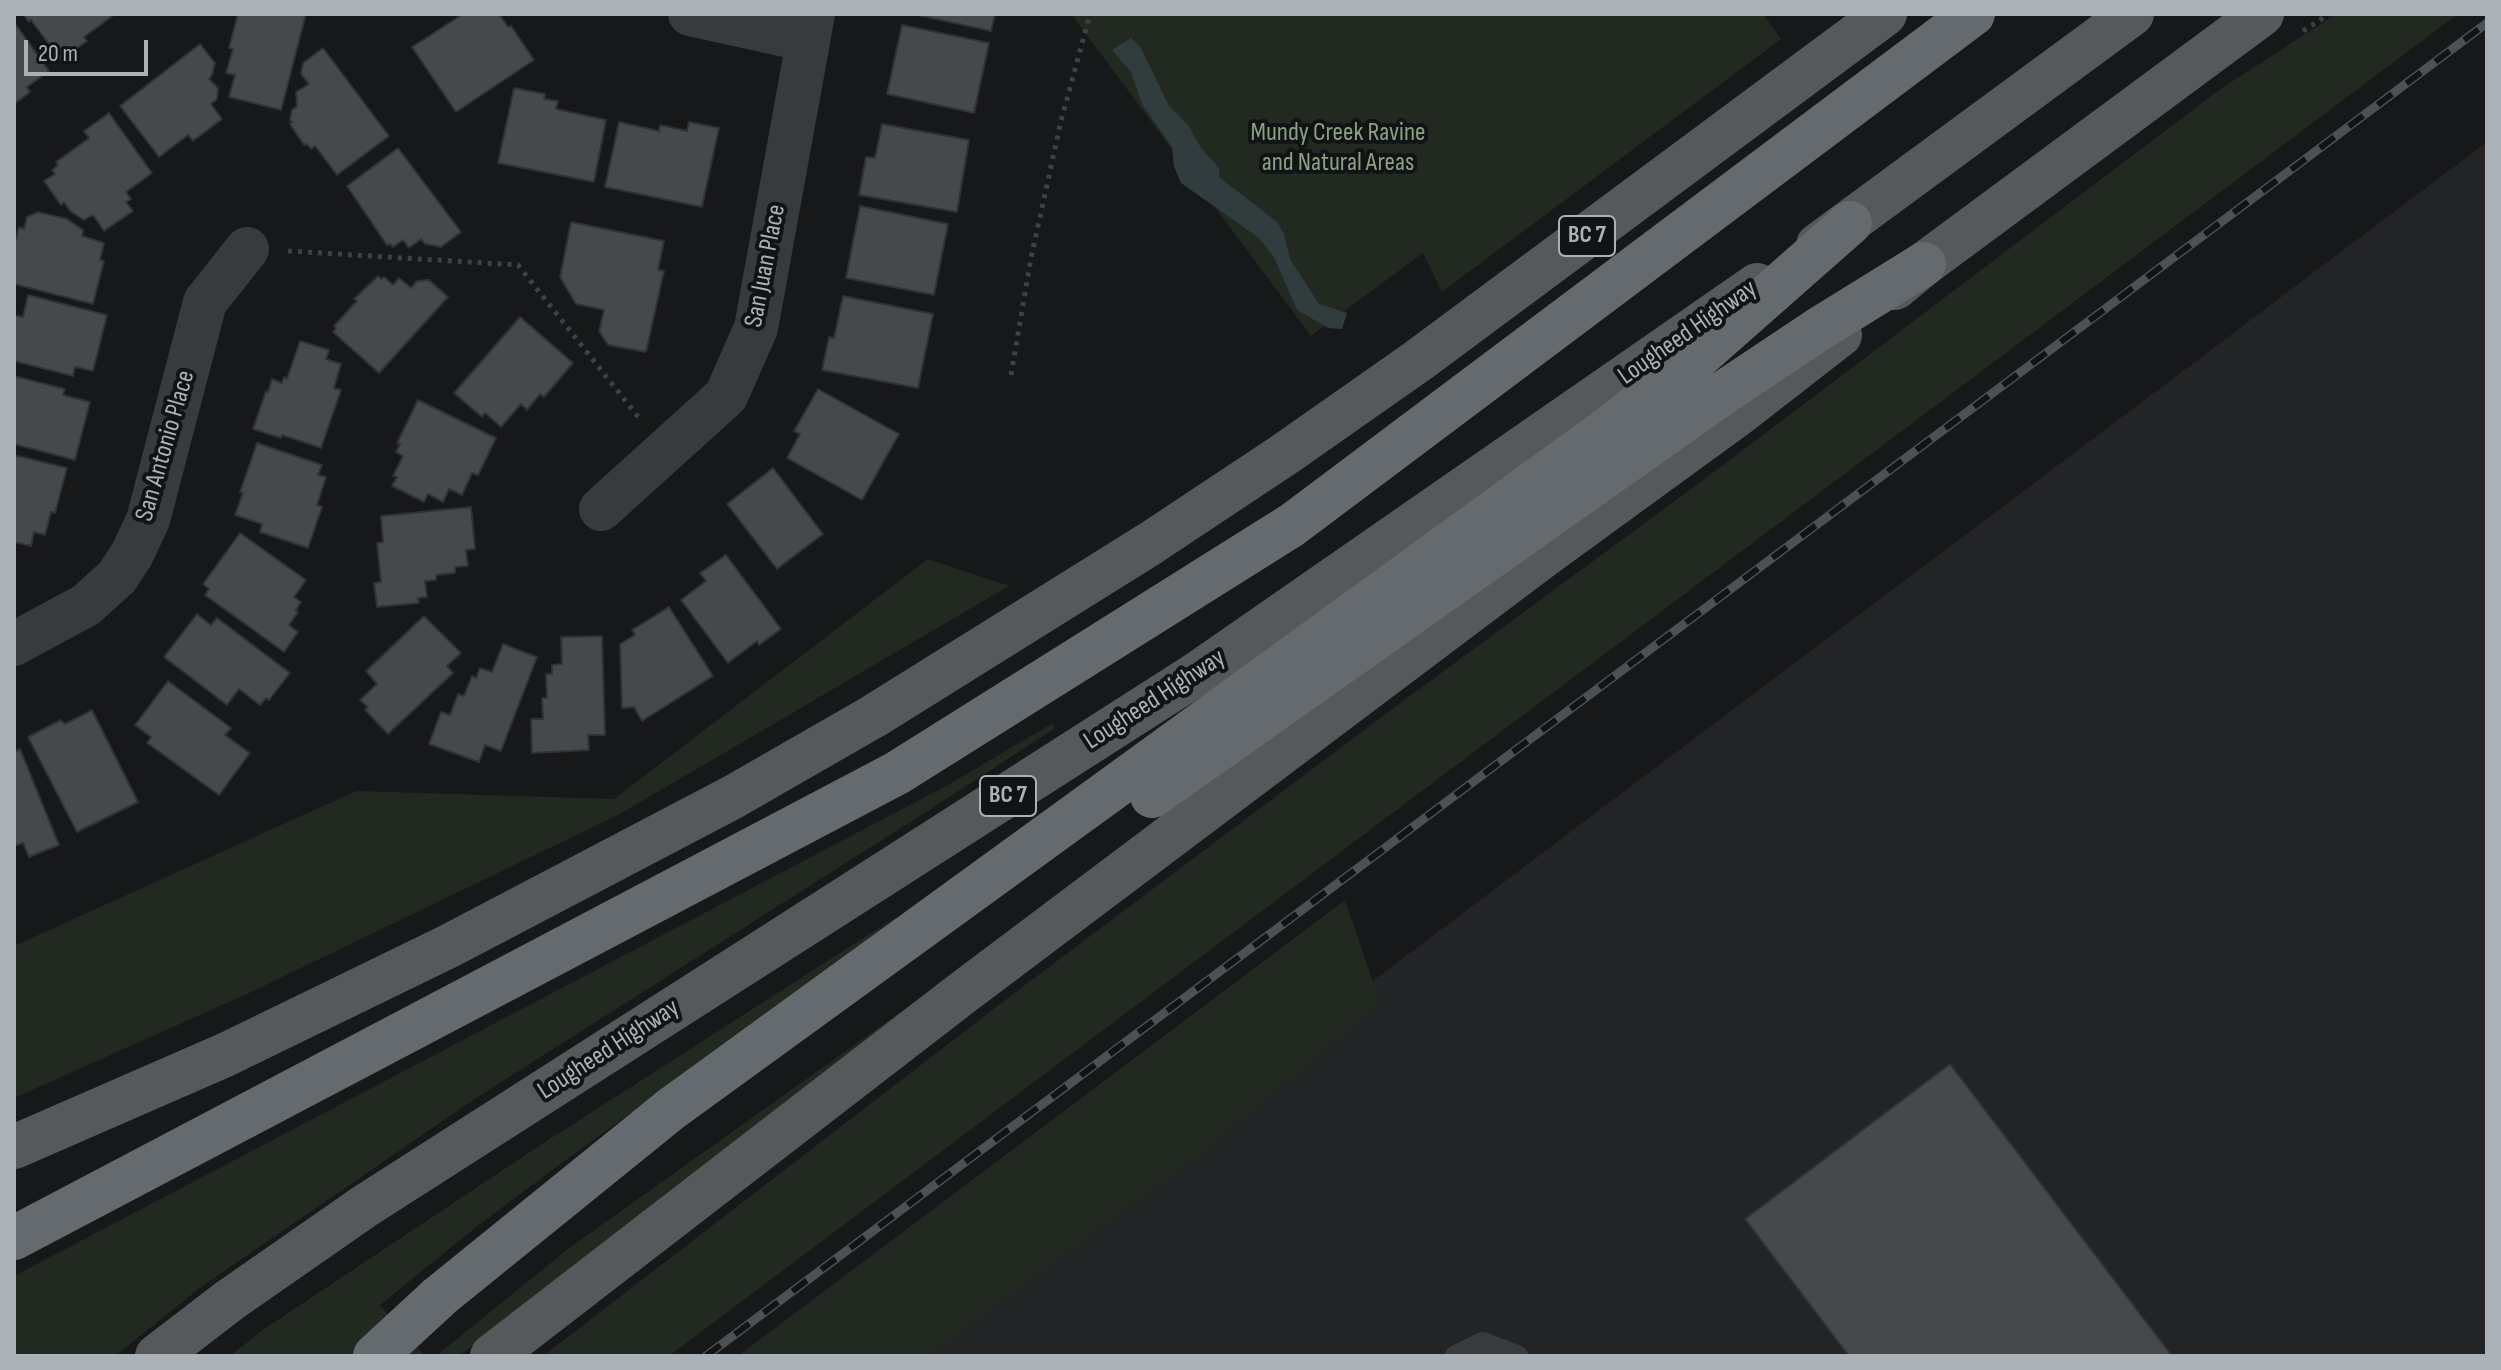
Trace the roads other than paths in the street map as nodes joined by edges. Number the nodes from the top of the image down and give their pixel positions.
1 (690, 14) edge
2 (1885, 14) edge
3 (1973, 14) edge
4 (2132, 14) edge
5 (2262, 14) edge
6 (810, 27) edge
7 (1850, 223) junction
8 (247, 249) road end
9 (1924, 264) junction
10 (601, 509) dead end
11 (14, 644) edge
12 (14, 1147) edge
13 (14, 1238) edge
14 (424, 1310) junction
15 (157, 1356) edge
16 (375, 1356) edge
17 (492, 1356) edge
18 (1456, 1356) edge
19 (1517, 1356) edge

1 - 6 street
2 - 12 main road, BC 7
3 - 13 highway
4 - 7 main road, Lougheed Highway / BC 7
5 - 9 main road
6 - 10 street, San Juan Place
7 - 14 highway
7 - 15 main road, Lougheed Highway / BC 7
8 - 11 street, San Antonio Place
9 - 14 highway
9 - 17 main road
14 - 16 highway
18 - 19 lane

